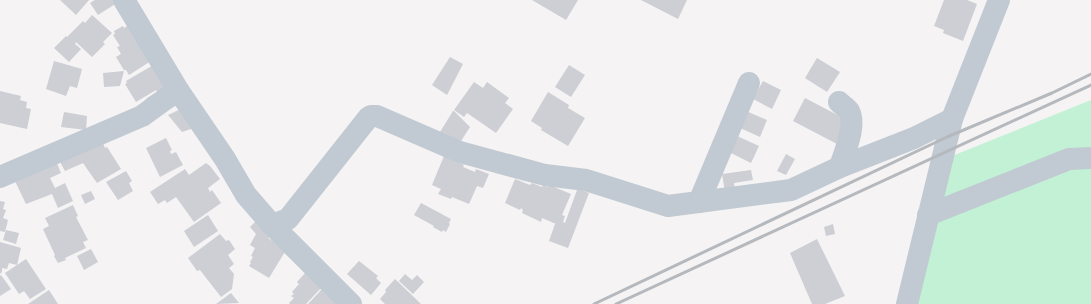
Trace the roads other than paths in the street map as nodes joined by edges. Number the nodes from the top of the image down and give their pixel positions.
1 (124, 0) edge
2 (999, 0) edge
3 (749, 83) dead end
4 (178, 90) junction
5 (839, 102) dead end
6 (952, 118) junction
7 (1091, 158) edge
8 (840, 167) junction
9 (0, 177) edge
10 (699, 202) junction
11 (928, 215) junction
12 (272, 225) junction
13 (351, 304) edge
14 (907, 304) edge

1 - 4 street
2 - 6 street
3 - 10 street
4 - 9 street
4 - 12 street
5 - 8 street
6 - 8 street
6 - 11 street
7 - 11 street
8 - 10 street
10 - 12 street
11 - 14 street
12 - 13 street

